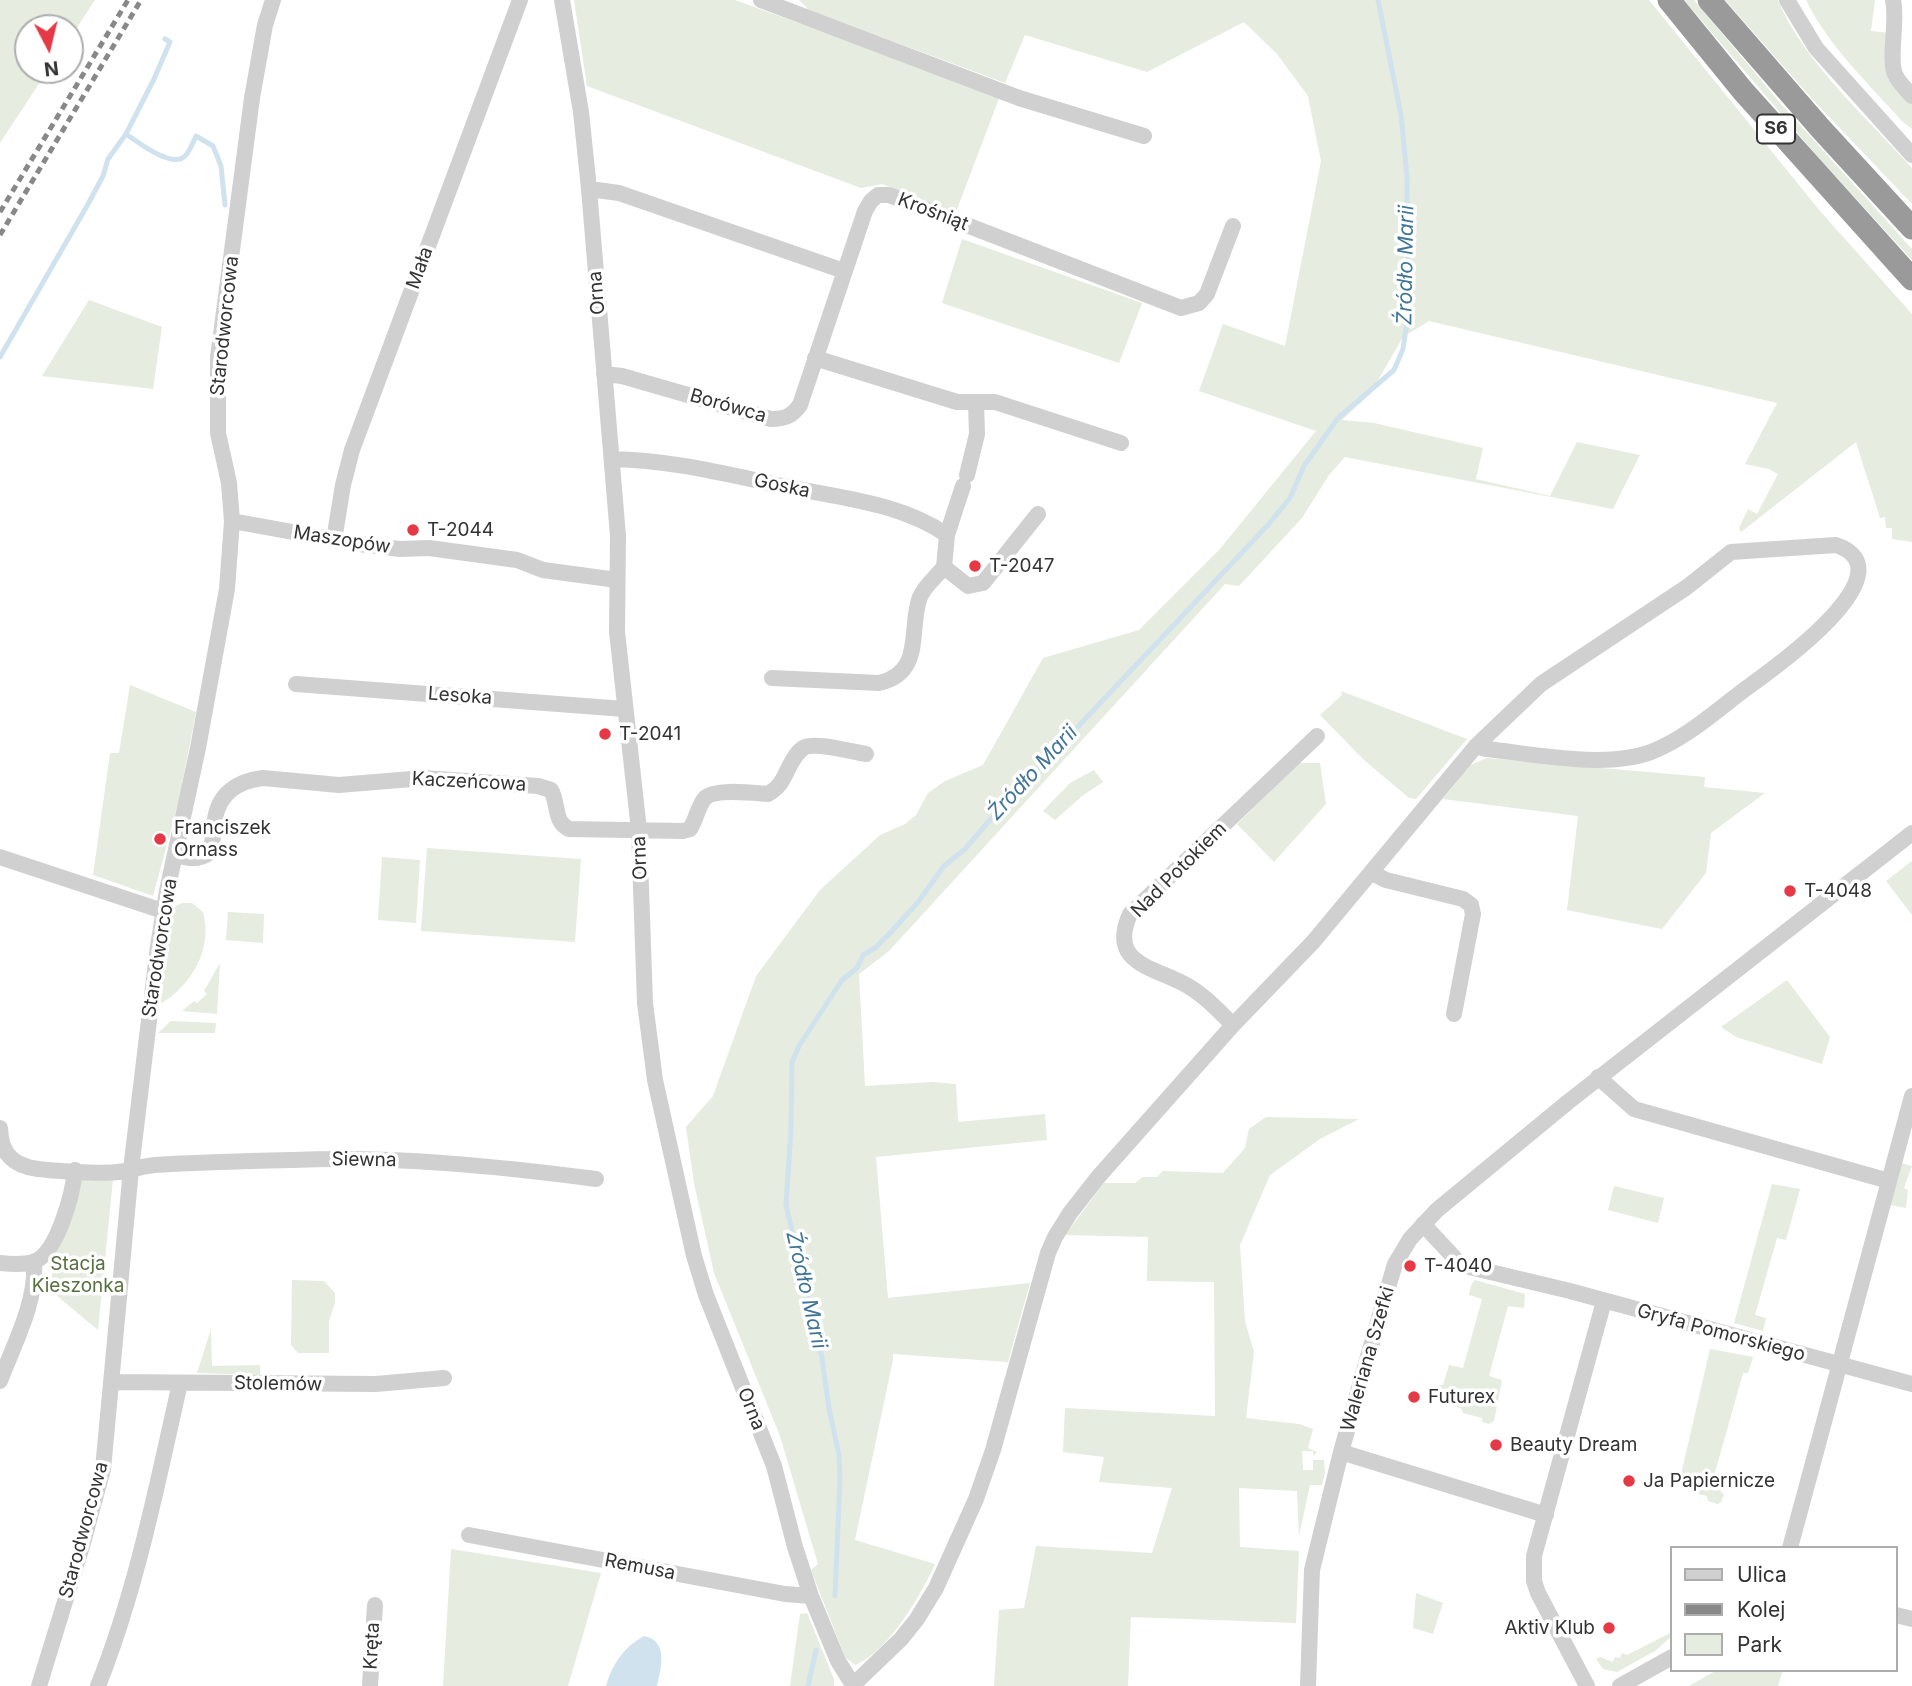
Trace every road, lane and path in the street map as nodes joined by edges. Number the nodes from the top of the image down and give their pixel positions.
1 (273, 0) edge
2 (520, 0) edge
3 (562, 0) edge
4 (761, 0) edge
5 (1669, 0) edge
6 (1709, 0) edge
7 (1787, 0) edge
8 (1893, 0) edge
9 (1912, 96) edge
10 (1144, 136) dead end
11 (1912, 155) edge
12 (589, 189) junction
13 (1233, 226) dead end
14 (1912, 228) edge
15 (844, 271) junction
16 (1912, 279) edge
17 (815, 358) junction
18 (604, 374) junction
19 (976, 402) junction
20 (1121, 443) dead end
21 (612, 459) junction
22 (1038, 514) dead end
23 (232, 521) junction
24 (947, 535) junction
25 (334, 540) junction
26 (944, 567) junction
27 (617, 580) junction
28 (772, 678) dead end
29 (296, 684) dead end
30 (624, 709) junction
31 (1317, 736) dead end
32 (1476, 746) junction
33 (866, 754) dead end
34 (639, 830) junction
35 (1912, 833) edge
36 (176, 855) junction
37 (0, 857) edge
38 (1372, 873) junction
39 (163, 911) junction
40 (1454, 1014) dead end
41 (1233, 1025) junction
42 (1598, 1077) junction
43 (1912, 1096) edge
44 (0, 1128) edge
45 (131, 1169) junction
46 (75, 1170) junction
47 (596, 1179) dead end
48 (1889, 1181) junction
49 (1423, 1224) junction
50 (34, 1262) junction
51 (0, 1263) edge
52 (1604, 1301) junction
53 (1839, 1365) junction
54 (444, 1378) dead end
55 (0, 1381) edge
56 (111, 1382) junction
57 (180, 1382) junction
58 (1912, 1384) edge
59 (1341, 1452) junction
60 (1546, 1515) junction
61 (469, 1535) dead end
62 (1791, 1546) edge
63 (811, 1596) junction
64 (375, 1605) dead end
65 (1671, 1658) edge
66 (39, 1686) edge
67 (98, 1686) edge
68 (370, 1686) edge
69 (852, 1686) edge
70 (1308, 1686) edge
71 (1587, 1686) edge
72 (1620, 1686) edge

1 - 23 street, Starodworcowa
2 - 25 street, Mała
3 - 12 street, Orna
4 - 10 street
5 - 16 highway, S6
6 - 14 highway, S6
7 - 11 street
8 - 9 street
12 - 15 street
12 - 18 street, Orna
13 - 15 street, Krośniąt
15 - 17 street, Borówca
17 - 18 street, Borówca
17 - 19 street
18 - 21 street, Orna
19 - 20 street
19 - 24 street
21 - 24 street, Goska
21 - 27 street, Orna
22 - 26 street
23 - 25 street, Maszopów
23 - 36 street, Starodworcowa
24 - 26 street
25 - 27 street, Maszopów
26 - 28 street
27 - 30 street, Orna
29 - 30 street, Lesoka
30 - 34 street, Orna
31 - 41 street, Nad Potokiem
32 - 32 street
32 - 38 street
33 - 34 street, Kaczeńcowa
34 - 36 street, Kaczeńcowa
34 - 63 street, Orna
35 - 42 street, Waleriana Szefki
36 - 39 street, Starodworcowa
37 - 39 street
38 - 40 street
38 - 41 street
39 - 45 street, Starodworcowa
41 - 69 street
42 - 48 street
42 - 49 street, Waleriana Szefki
43 - 48 street
44 - 46 street, Siewna
45 - 46 street, Siewna
45 - 47 street, Siewna
45 - 56 street, Starodworcowa
46 - 50 street
48 - 53 street
49 - 52 street, Gryfa Pomorskiego
49 - 59 street, Waleriana Szefki
50 - 51 street
50 - 55 street
52 - 53 street, Gryfa Pomorskiego
52 - 60 street
53 - 58 street, Gryfa Pomorskiego
53 - 62 street
54 - 57 street, Stolemów
56 - 57 street, Stolemów
56 - 66 street, Starodworcowa
57 - 67 street
59 - 60 street
59 - 70 street, Waleriana Szefki
60 - 71 street
61 - 63 street, Remusa
63 - 69 street, Orna
64 - 68 street, Kręta
65 - 72 street

